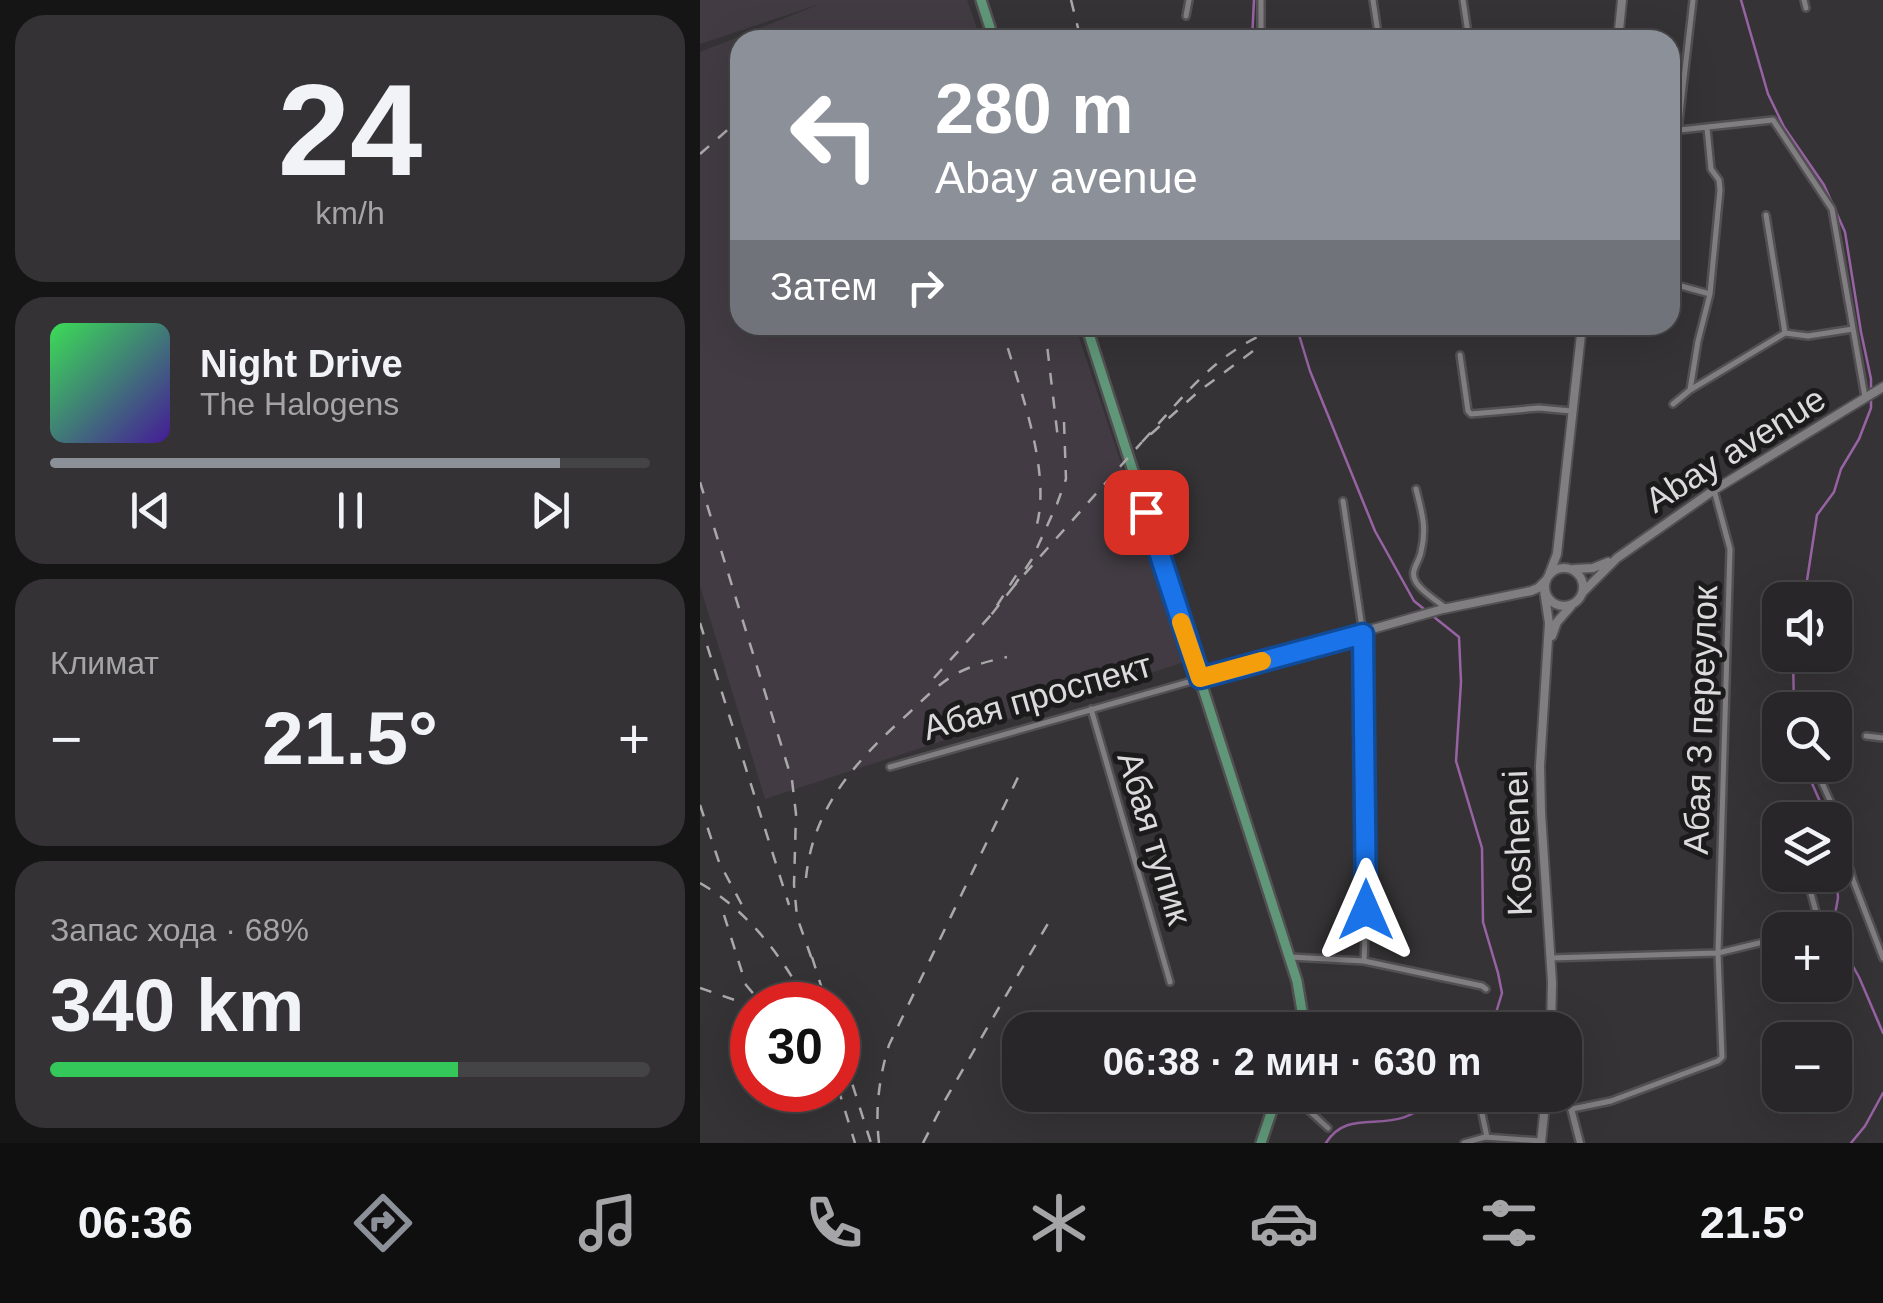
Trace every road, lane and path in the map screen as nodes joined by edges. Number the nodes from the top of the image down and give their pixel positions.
1 (981, 0) edge
2 (1189, 0) edge
3 (1261, 0) edge
4 (1374, 0) edge
5 (1463, 0) edge
6 (1622, 0) edge
7 (1693, 0) edge
8 (1186, 16) dead end
9 (991, 30) edge
10 (1261, 30) edge
11 (1377, 30) edge
12 (1468, 30) edge
13 (1619, 30) edge
14 (1680, 90) edge
15 (1706, 128) junction
16 (1680, 130) edge
17 (1766, 215) dead end
18 (1680, 286) edge
19 (1710, 294) junction
20 (1853, 329) junction
21 (1786, 333) junction
22 (1089, 335) edge
23 (1581, 335) edge
24 (1460, 356) dead end
25 (1883, 388) edge
26 (1690, 390) junction
27 (1866, 400) junction
28 (1673, 404) dead end
29 (1571, 410) junction
30 (1416, 489) dead end
31 (1714, 490) junction
32 (1343, 501) dead end
33 (1557, 544) junction
34 (1617, 558) junction
35 (1570, 569) junction
36 (1547, 577) junction
37 (1582, 593) junction
38 (1512, 595) junction
39 (1550, 603) junction
40 (1575, 603) junction
41 (1445, 609) junction
42 (1363, 634) junction
43 (1548, 655) junction
44 (1200, 678) junction
45 (1090, 709) junction
46 (1866, 736) dead end
47 (1883, 738) edge
48 (890, 767) dead end
49 (1822, 782) edge
50 (1762, 942) edge
51 (1718, 953) junction
52 (1290, 957) junction
53 (1550, 958) junction
54 (1883, 958) edge
55 (1364, 961) junction
56 (1170, 982) dead end
57 (1486, 989) dead end
58 (1302, 1012) edge
59 (1551, 1012) edge
60 (1582, 1106) edge
61 (1272, 1112) edge
62 (1311, 1112) edge
63 (1482, 1112) edge
64 (1544, 1112) edge
65 (1573, 1112) edge
66 (1328, 1128) dead end
67 (1487, 1137) junction
68 (1541, 1142) edge
69 (1261, 1143) edge
70 (1464, 1143) edge
71 (1580, 1143) edge

1 - 9 main road
2 - 8 street
3 - 10 street
4 - 11 street
5 - 12 street
6 - 13 main road
7 - 14 street
15 - 16 street
15 - 19 street
15 - 20 street
17 - 21 street
18 - 19 street
19 - 26 street
20 - 21 street
20 - 27 street
21 - 26 street
22 - 44 main road
23 - 29 main road
24 - 29 street
25 - 27 main road, Abay avenue
26 - 28 street
27 - 31 main road, Abay avenue
29 - 33 main road
30 - 41 street
31 - 34 main road, Abay avenue
31 - 51 street, Абая 3 переулок
32 - 42 street
33 - 35 main road
33 - 36 main road
34 - 35 main road
34 - 37 main road
35 - 36 main road
35 - 37 main road
36 - 38 main road
36 - 39 main road
37 - 40 main road
38 - 39 main road
38 - 41 main road
39 - 40 main road
39 - 43 main road
40 - 43 main road
41 - 42 main road
42 - 44 main road
42 - 55 street
43 - 53 main road, Koshenei
44 - 45 street, Абая проспект
44 - 52 main road
45 - 48 street, Абая проспект
45 - 56 street, Абая тупик
46 - 47 street
49 - 54 street
50 - 51 street
51 - 53 street
51 - 60 street, Абая 3 переулок
52 - 55 street
52 - 58 main road
53 - 59 main road, Koshenei
55 - 57 street
61 - 69 main road
62 - 66 street
63 - 67 street
64 - 68 main road
65 - 71 street
67 - 68 street
67 - 70 street

